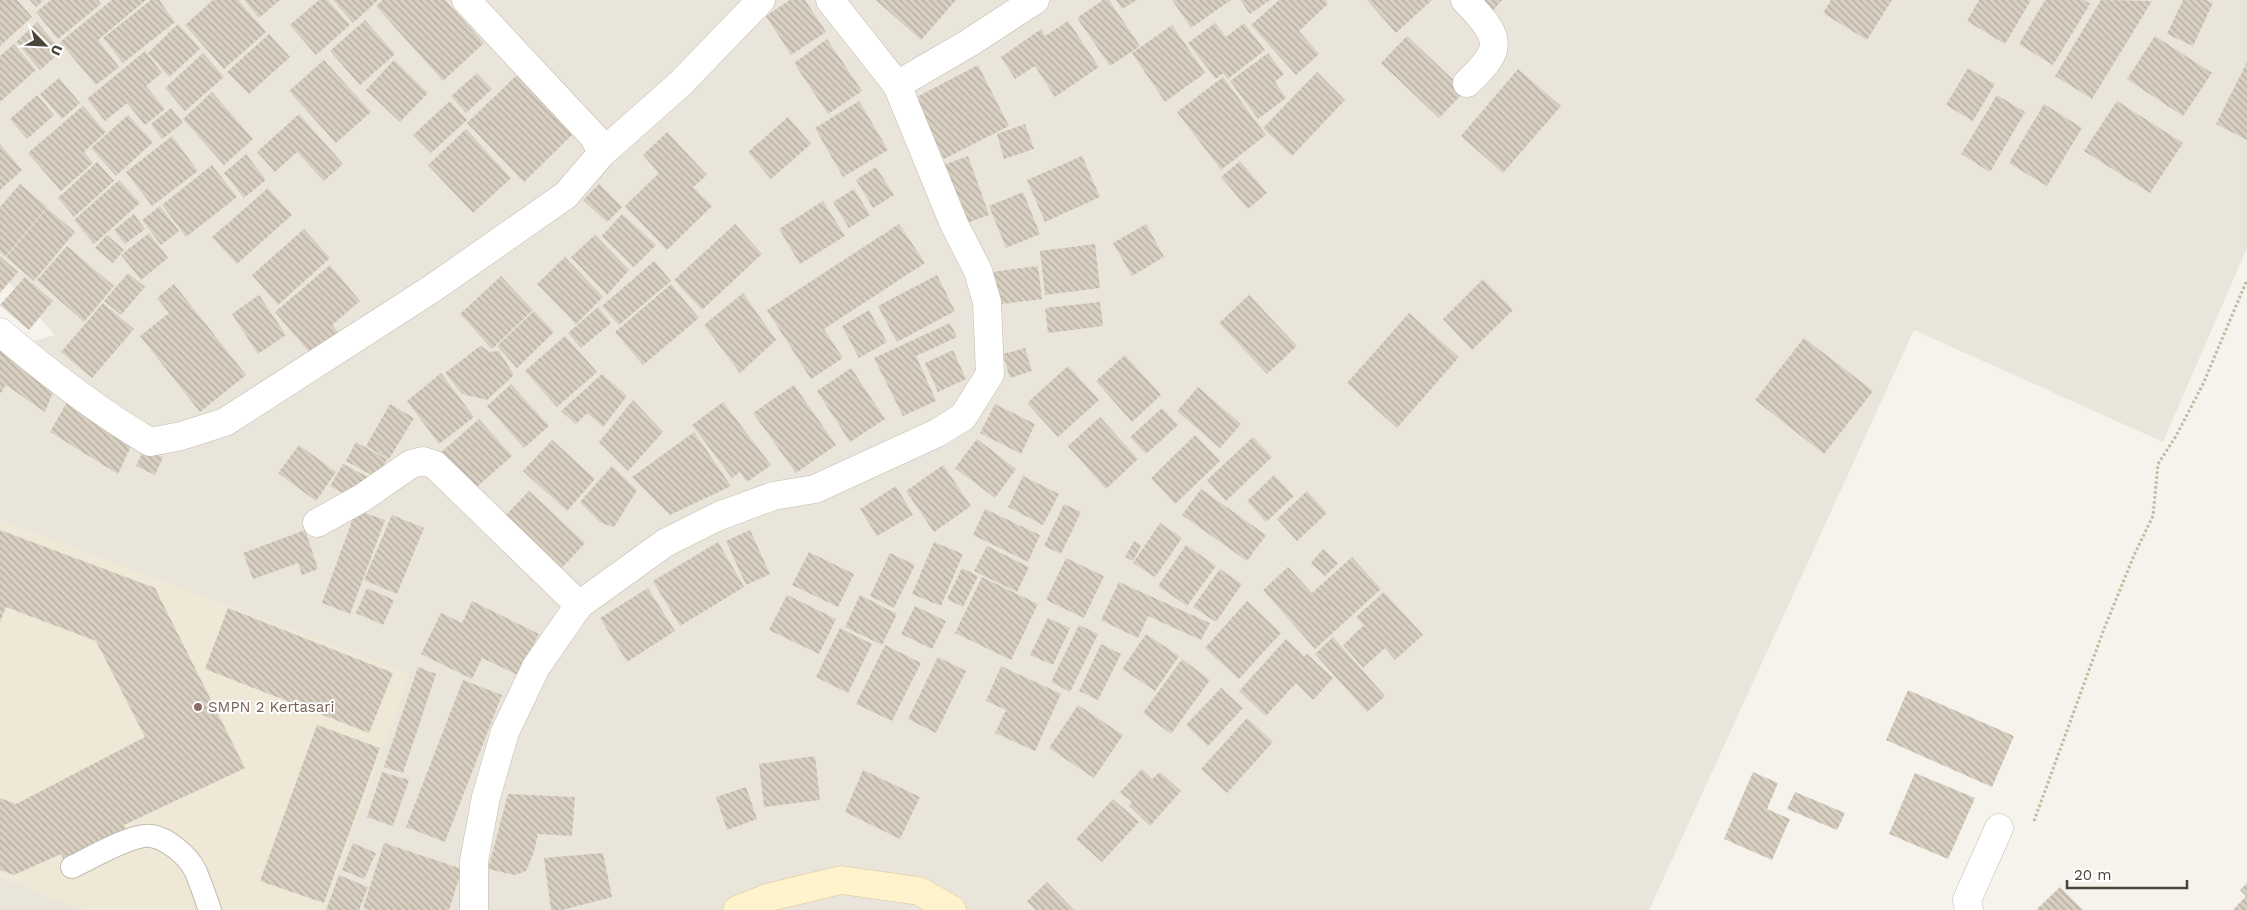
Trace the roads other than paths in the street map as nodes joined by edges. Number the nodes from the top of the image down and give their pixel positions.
1 (466, 0) edge
2 (761, 0) edge
3 (830, 0) edge
4 (1035, 0) edge
5 (1465, 0) edge
6 (1466, 83) dead end
7 (897, 85) junction
8 (602, 153) junction
9 (0, 332) edge
10 (318, 523) dead end
11 (579, 605) junction
12 (1999, 828) dead end
13 (72, 867) dead end
14 (210, 910) edge
15 (474, 910) edge
16 (737, 910) edge
17 (952, 910) edge
18 (1969, 910) edge

1 - 8 street
2 - 8 street
3 - 7 street
4 - 7 street
5 - 6 street
7 - 11 street
8 - 9 street
10 - 11 street
11 - 15 street
12 - 18 street
13 - 14 lane
16 - 17 main road

